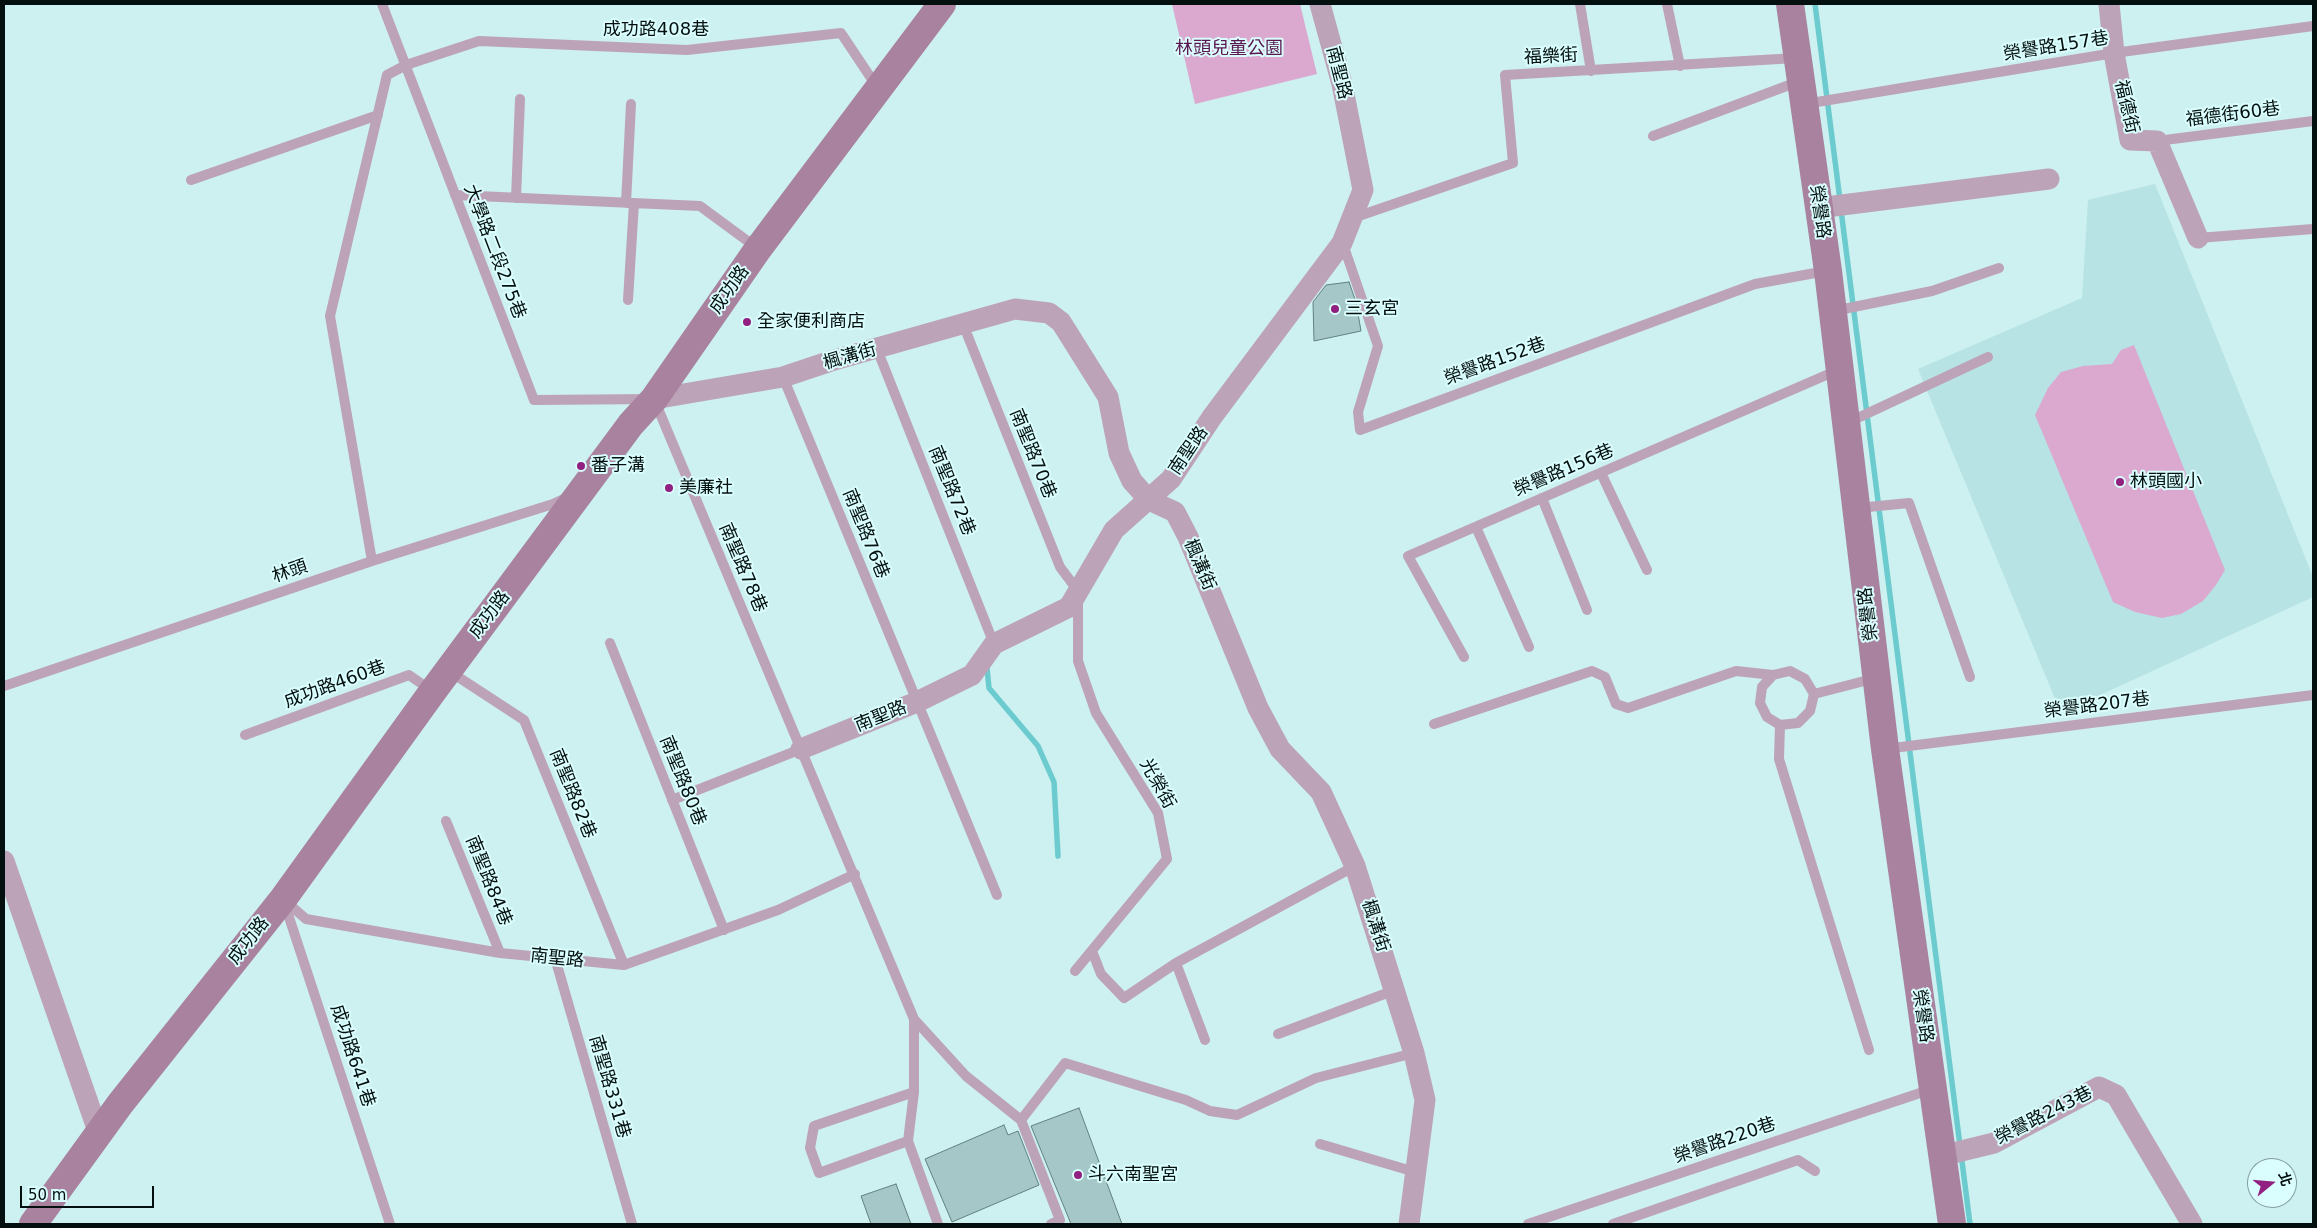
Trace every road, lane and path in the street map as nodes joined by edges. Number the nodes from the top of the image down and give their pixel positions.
1 (382, 4) edge
2 (1320, 4) edge
3 (1580, 4) edge
4 (1667, 4) edge
5 (1790, 4) edge
6 (2108, 4) edge
7 (933, 7) edge
8 (2313, 26) edge
9 (2114, 53) junction
10 (406, 65) junction
11 (1680, 66) junction
12 (1591, 71) junction
13 (1801, 81) junction
14 (879, 90) junction
15 (520, 99) dead end
16 (632, 104) dead end
17 (378, 115) junction
18 (2313, 121) edge
19 (1653, 136) dead end
20 (2157, 140) junction
21 (2049, 179) dead end
22 (191, 180) dead end
23 (455, 195) junction
24 (516, 198) junction
25 (630, 203) junction
26 (1818, 208) junction
27 (1351, 219) junction
28 (2313, 229) edge
29 (2198, 238) joint
30 (1342, 243) junction
31 (758, 249) junction
32 (1999, 268) dead end
33 (1828, 271) junction
34 (628, 300) dead end
35 (1833, 311) junction
36 (963, 324) junction
37 (877, 349) junction
38 (1988, 357) dead end
39 (1839, 369) junction
40 (783, 378) junction
41 (654, 399) junction
42 (1846, 424) junction
43 (1601, 472) junction
44 (586, 487) junction
45 (1542, 498) junction
46 (1149, 500) junction
47 (1856, 508) junction
48 (1476, 527) junction
49 (372, 561) junction
50 (1647, 570) dead end
51 (1078, 591) junction
52 (1587, 610) dead end
53 (610, 643) dead end
54 (994, 644) junction
55 (1529, 647) dead end
56 (1464, 657) dead end
57 (1773, 675) junction
58 (1970, 677) dead end
59 (1876, 678) junction
60 (440, 681) junction
61 (4, 686) edge
62 (1814, 694) junction
63 (2313, 695) edge
64 (917, 702) junction
65 (1434, 724) dead end
66 (1780, 725) junction
67 (244, 735) dead end
68 (801, 749) junction
69 (1885, 749) junction
70 (672, 800) junction
71 (446, 821) dead end
72 (4, 861) edge
73 (1355, 866) junction
74 (855, 874) junction
75 (997, 895) dead end
76 (282, 899) junction
77 (724, 930) junction
78 (1092, 951) junction
79 (500, 953) junction
80 (555, 958) junction
81 (1176, 963) junction
82 (624, 965) junction
83 (1076, 971) dead end
84 (1396, 990) junction
85 (914, 1019) junction
86 (1278, 1034) dead end
87 (1205, 1040) dead end
88 (1869, 1050) dead end
89 (1414, 1052) junction
90 (1932, 1089) junction
91 (914, 1092) junction
92 (1021, 1120) junction
93 (99, 1134) junction
94 (908, 1141) junction
95 (1320, 1144) dead end
96 (1941, 1156) junction
97 (1815, 1171) dead end
98 (1415, 1172) junction
99 (33, 1224) edge
100 (390, 1224) edge
101 (632, 1224) edge
102 (938, 1224) edge
103 (1050, 1224) edge
104 (1409, 1224) edge
105 (1528, 1224) edge
106 (1613, 1224) edge
107 (1952, 1224) edge
108 (2192, 1224) edge

1 - 10 lane, 大學路二段275巷
2 - 27 street, 南聖路
3 - 12 lane
4 - 11 lane
5 - 13 main road, 榮譽路
6 - 9 street, 福德街
7 - 14 main road, 成功路
8 - 9 lane, 榮譽路157巷
9 - 13 lane, 榮譽路157巷
9 - 20 street, 福德街
10 - 14 lane, 成功路408巷
10 - 17 lane
10 - 23 lane, 大學路二段275巷
11 - 12 lane, 福樂街
11 - 13 lane, 福樂街
12 - 27 lane, 福樂街
13 - 19 lane
13 - 26 main road, 榮譽路
14 - 31 main road, 成功路
15 - 24 lane
16 - 25 lane
17 - 22 lane
17 - 49 lane
18 - 20 lane, 福德街60巷
20 - 29 street, 福德街
21 - 26 street
23 - 24 lane
23 - 41 lane, 大學路二段275巷
24 - 25 lane
25 - 31 lane
25 - 34 lane
26 - 33 main road, 榮譽路
27 - 30 street, 南聖路
28 - 29 lane
30 - 33 lane, 榮譽路152巷
30 - 46 street, 南聖路
31 - 41 main road, 成功路
32 - 35 lane
33 - 35 main road, 榮譽路
35 - 39 main road, 榮譽路
36 - 37 street, 楓溝街
36 - 46 street, 楓溝街
36 - 51 lane, 南聖路70巷
37 - 40 street, 楓溝街
37 - 54 lane, 南聖路72巷
38 - 42 lane
39 - 42 main road, 榮譽路
39 - 43 lane, 榮譽路156巷
40 - 41 street, 楓溝街
40 - 64 lane, 南聖路76巷
41 - 44 main road, 成功路
41 - 68 lane, 南聖路78巷
42 - 47 main road, 榮譽路
43 - 45 lane, 榮譽路156巷
43 - 50 lane
44 - 49 lane, 林頭
44 - 60 main road, 成功路
45 - 48 lane, 榮譽路156巷
45 - 52 lane
46 - 51 street, 南聖路
46 - 73 street, 楓溝街
47 - 58 lane
47 - 59 main road, 榮譽路
48 - 55 lane
48 - 56 lane, 榮譽路156巷
49 - 61 lane, 林頭
51 - 54 street, 南聖路
51 - 78 lane, 光榮街
53 - 70 lane, 南聖路80巷
54 - 64 street, 南聖路
57 - 62 lane
57 - 65 lane
57 - 66 lane
59 - 62 lane
59 - 69 main road, 榮譽路
60 - 67 lane, 成功路460巷
60 - 76 main road, 成功路
60 - 82 lane, 南聖路82巷
62 - 66 lane
63 - 69 lane, 榮譽路207巷
64 - 68 street, 南聖路
64 - 75 lane, 南聖路76巷
66 - 88 lane
68 - 70 lane
68 - 74 lane, 南聖路78巷
69 - 90 main road, 榮譽路
70 - 77 lane, 南聖路80巷
71 - 79 lane, 南聖路84巷
72 - 93 street
73 - 81 lane
73 - 84 street, 楓溝街
74 - 77 lane, 南聖路
74 - 85 lane, 南聖路78巷
76 - 79 lane, 南聖路
76 - 93 main road, 成功路
76 - 100 lane, 成功路641巷
77 - 82 lane, 南聖路
78 - 81 lane
78 - 83 lane, 光榮街
79 - 80 lane, 南聖路
80 - 82 lane, 南聖路
80 - 101 lane, 南聖路331巷
81 - 87 lane
84 - 86 lane
84 - 89 street, 楓溝街
85 - 91 lane
85 - 92 lane
89 - 92 lane
89 - 98 street, 楓溝街
90 - 96 main road, 榮譽路
90 - 105 lane, 榮譽路220巷
91 - 94 lane
91 - 94 lane
92 - 103 lane
93 - 99 main road, 成功路
94 - 102 lane
95 - 98 lane
96 - 107 main road, 榮譽路
96 - 108 street, 榮譽路243巷
97 - 106 lane
98 - 104 street, 楓溝街

